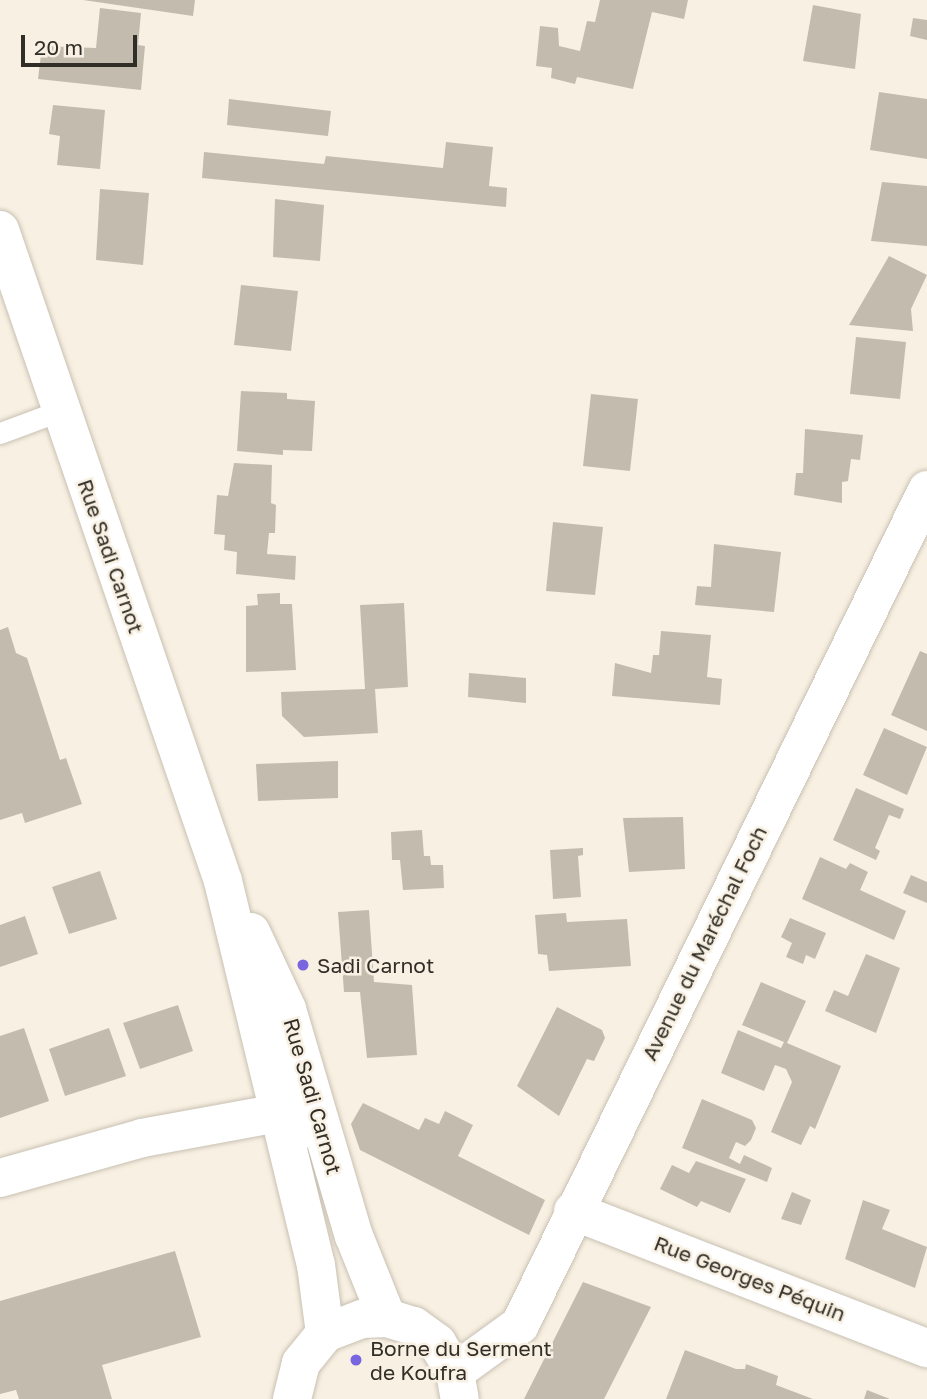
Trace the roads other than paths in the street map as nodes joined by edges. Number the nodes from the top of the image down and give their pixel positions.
1 (0, 230) edge
2 (62, 410) junction
3 (0, 433) edge
4 (927, 490) edge
5 (223, 881) junction
6 (278, 1113) junction
7 (0, 1178) edge
8 (573, 1211) junction
9 (354, 1236) junction
10 (387, 1318) junction
11 (325, 1334) junction
12 (927, 1348) edge
13 (457, 1385) edge
14 (292, 1399) edge

1 - 2 main road, Rue Sadi Carnot
2 - 3 lane
2 - 5 main road, Rue Sadi Carnot
4 - 8 main road, Avenue du Maréchal Foch
5 - 6 main road, Rue Sadi Carnot
5 - 9 main road, Rue Sadi Carnot
6 - 7 main road
6 - 9 main road
6 - 11 main road, Rue Sadi Carnot
8 - 12 main road, Rue Georges Péquin
8 - 13 main road, Avenue du Maréchal Foch
9 - 10 main road, Rue Sadi Carnot
10 - 11 main road
10 - 13 main road
11 - 14 main road

